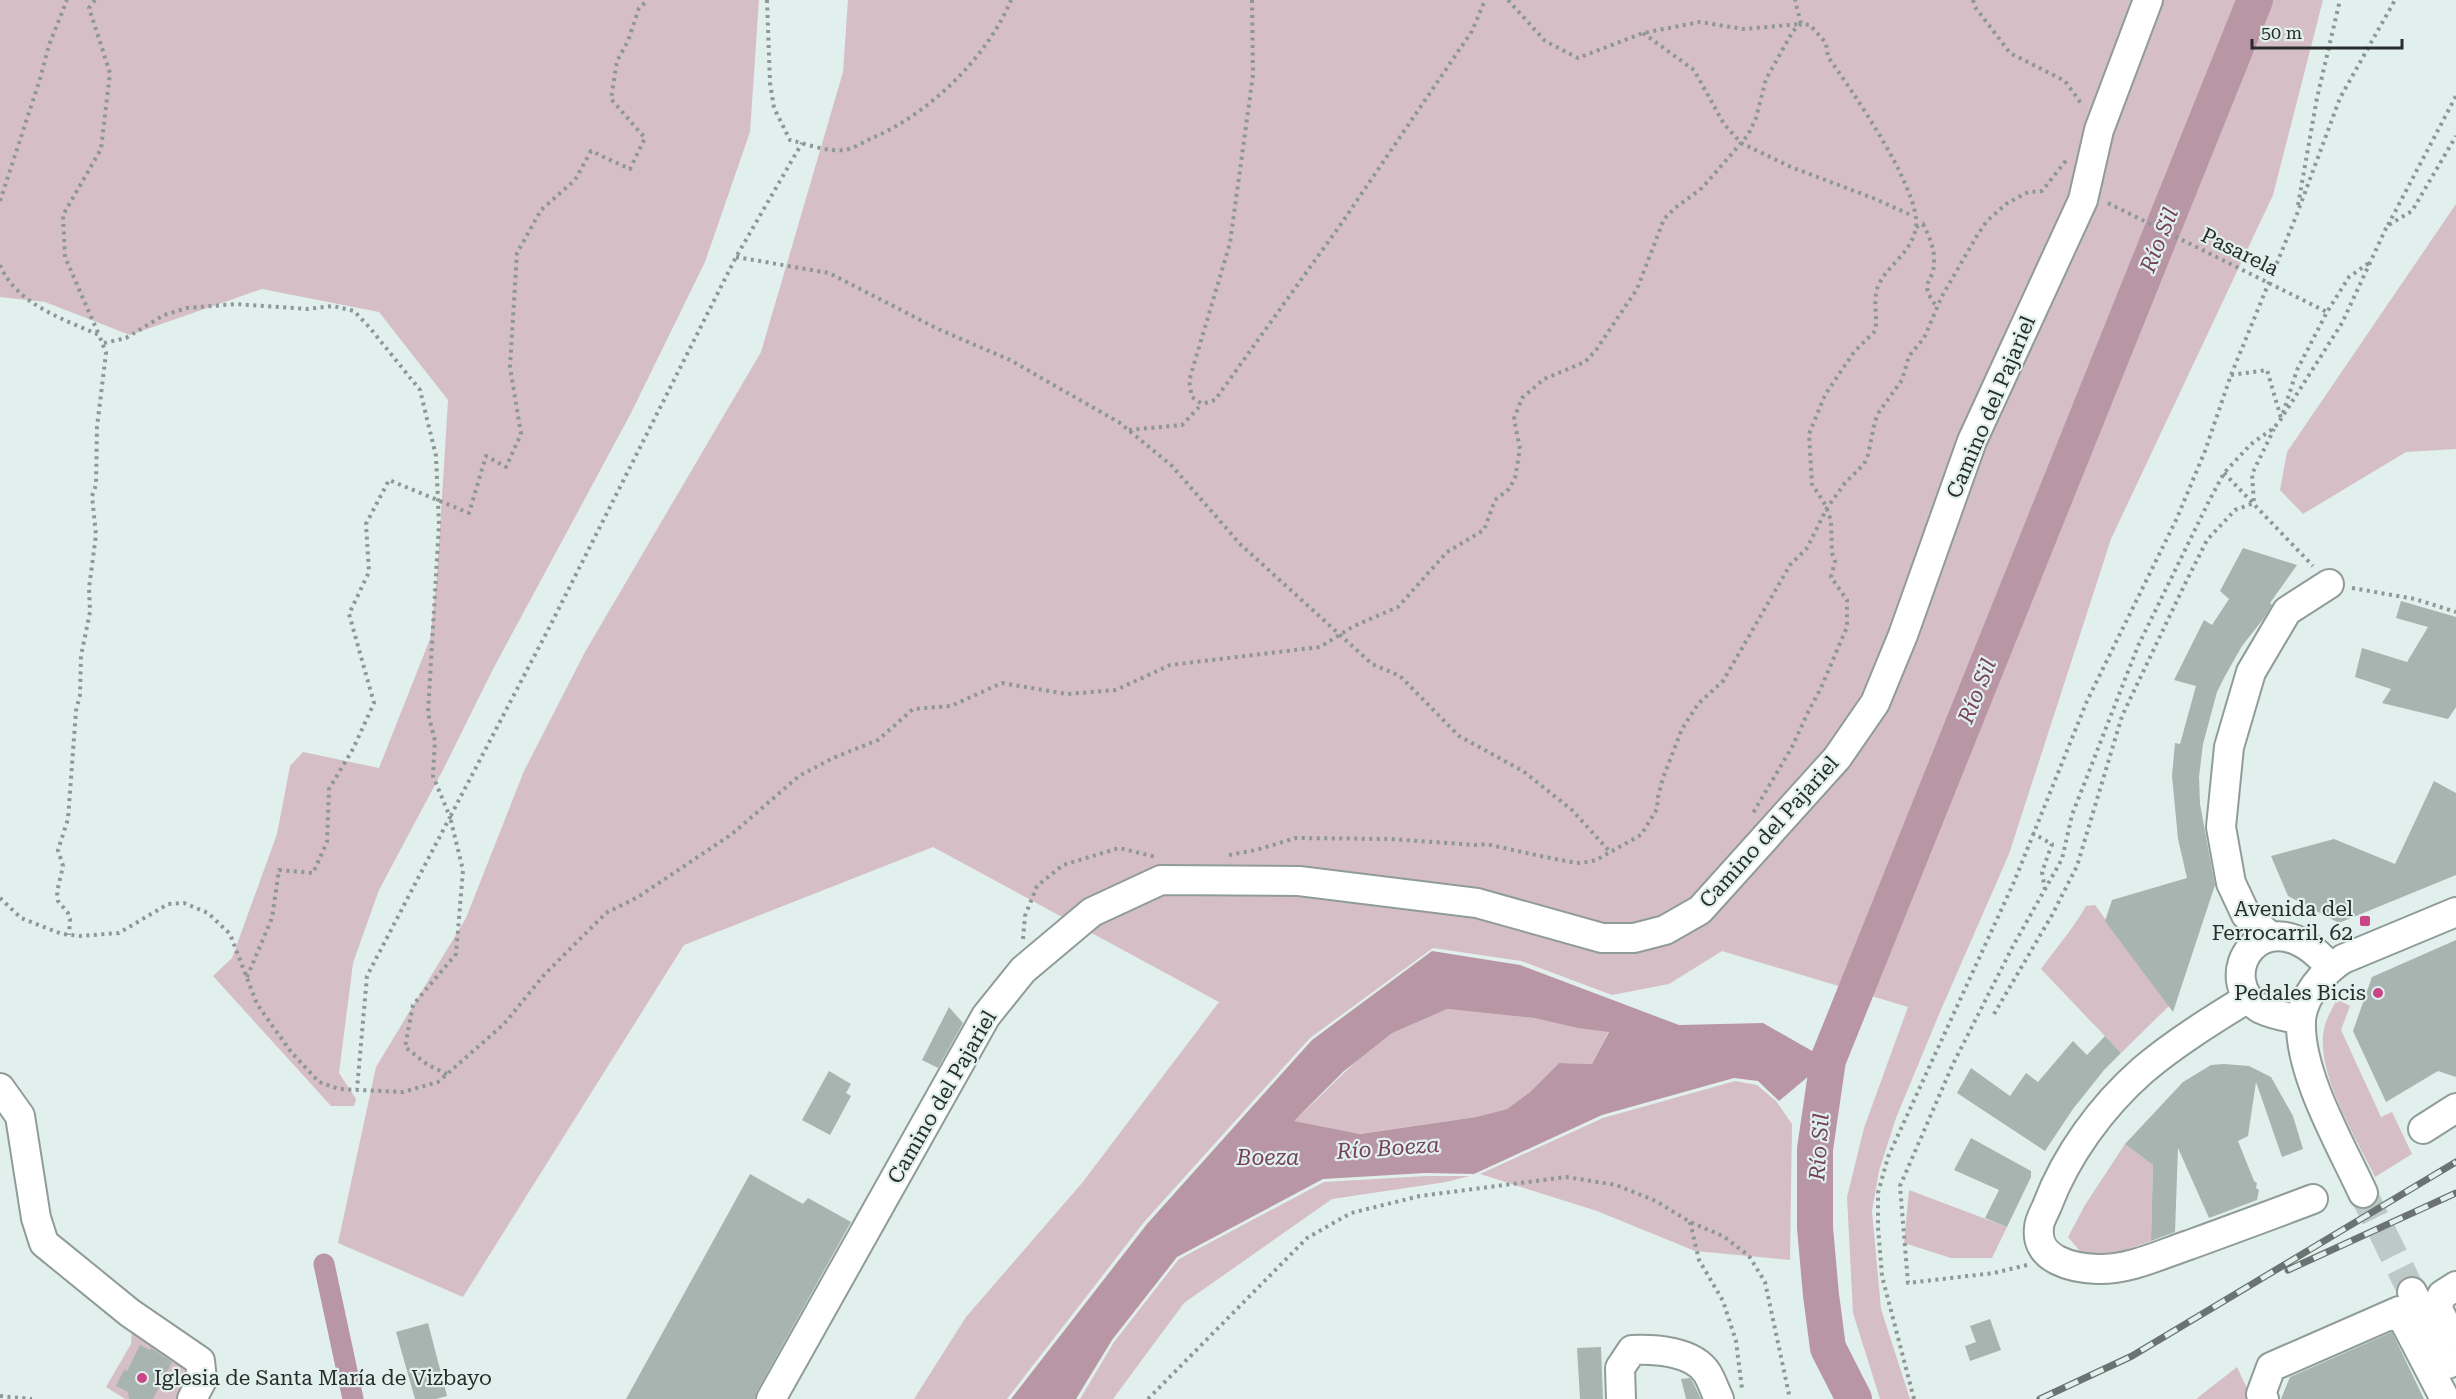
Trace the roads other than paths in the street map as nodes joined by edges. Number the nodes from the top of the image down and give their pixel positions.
1 (2148, 0) edge
2 (2329, 584) road end
3 (2456, 912) edge
4 (2270, 936) junction
5 (2330, 967) junction
6 (2248, 998) junction
7 (2301, 1020) junction
8 (0, 1088) edge
9 (2456, 1108) edge
10 (2423, 1129) dead end
11 (2363, 1193) tunnel mouth
12 (2313, 1199) dead end
13 (2453, 1288) edge
14 (2406, 1302) junction
15 (2456, 1345) edge
16 (2456, 1379) edge
17 (1731, 1398) edge
18 (192, 1399) edge
19 (771, 1399) edge
20 (1621, 1399) edge
21 (2264, 1399) edge
22 (2445, 1399) edge

1 - 19 street, Camino del Pajariel
2 - 4 street
3 - 5 street
4 - 5 street
4 - 6 street
5 - 7 street
6 - 7 street
6 - 12 street
7 - 11 street
8 - 18 street
9 - 10 street
13 - 15 street
14 - 16 street
14 - 21 street
14 - 22 street
17 - 20 street

